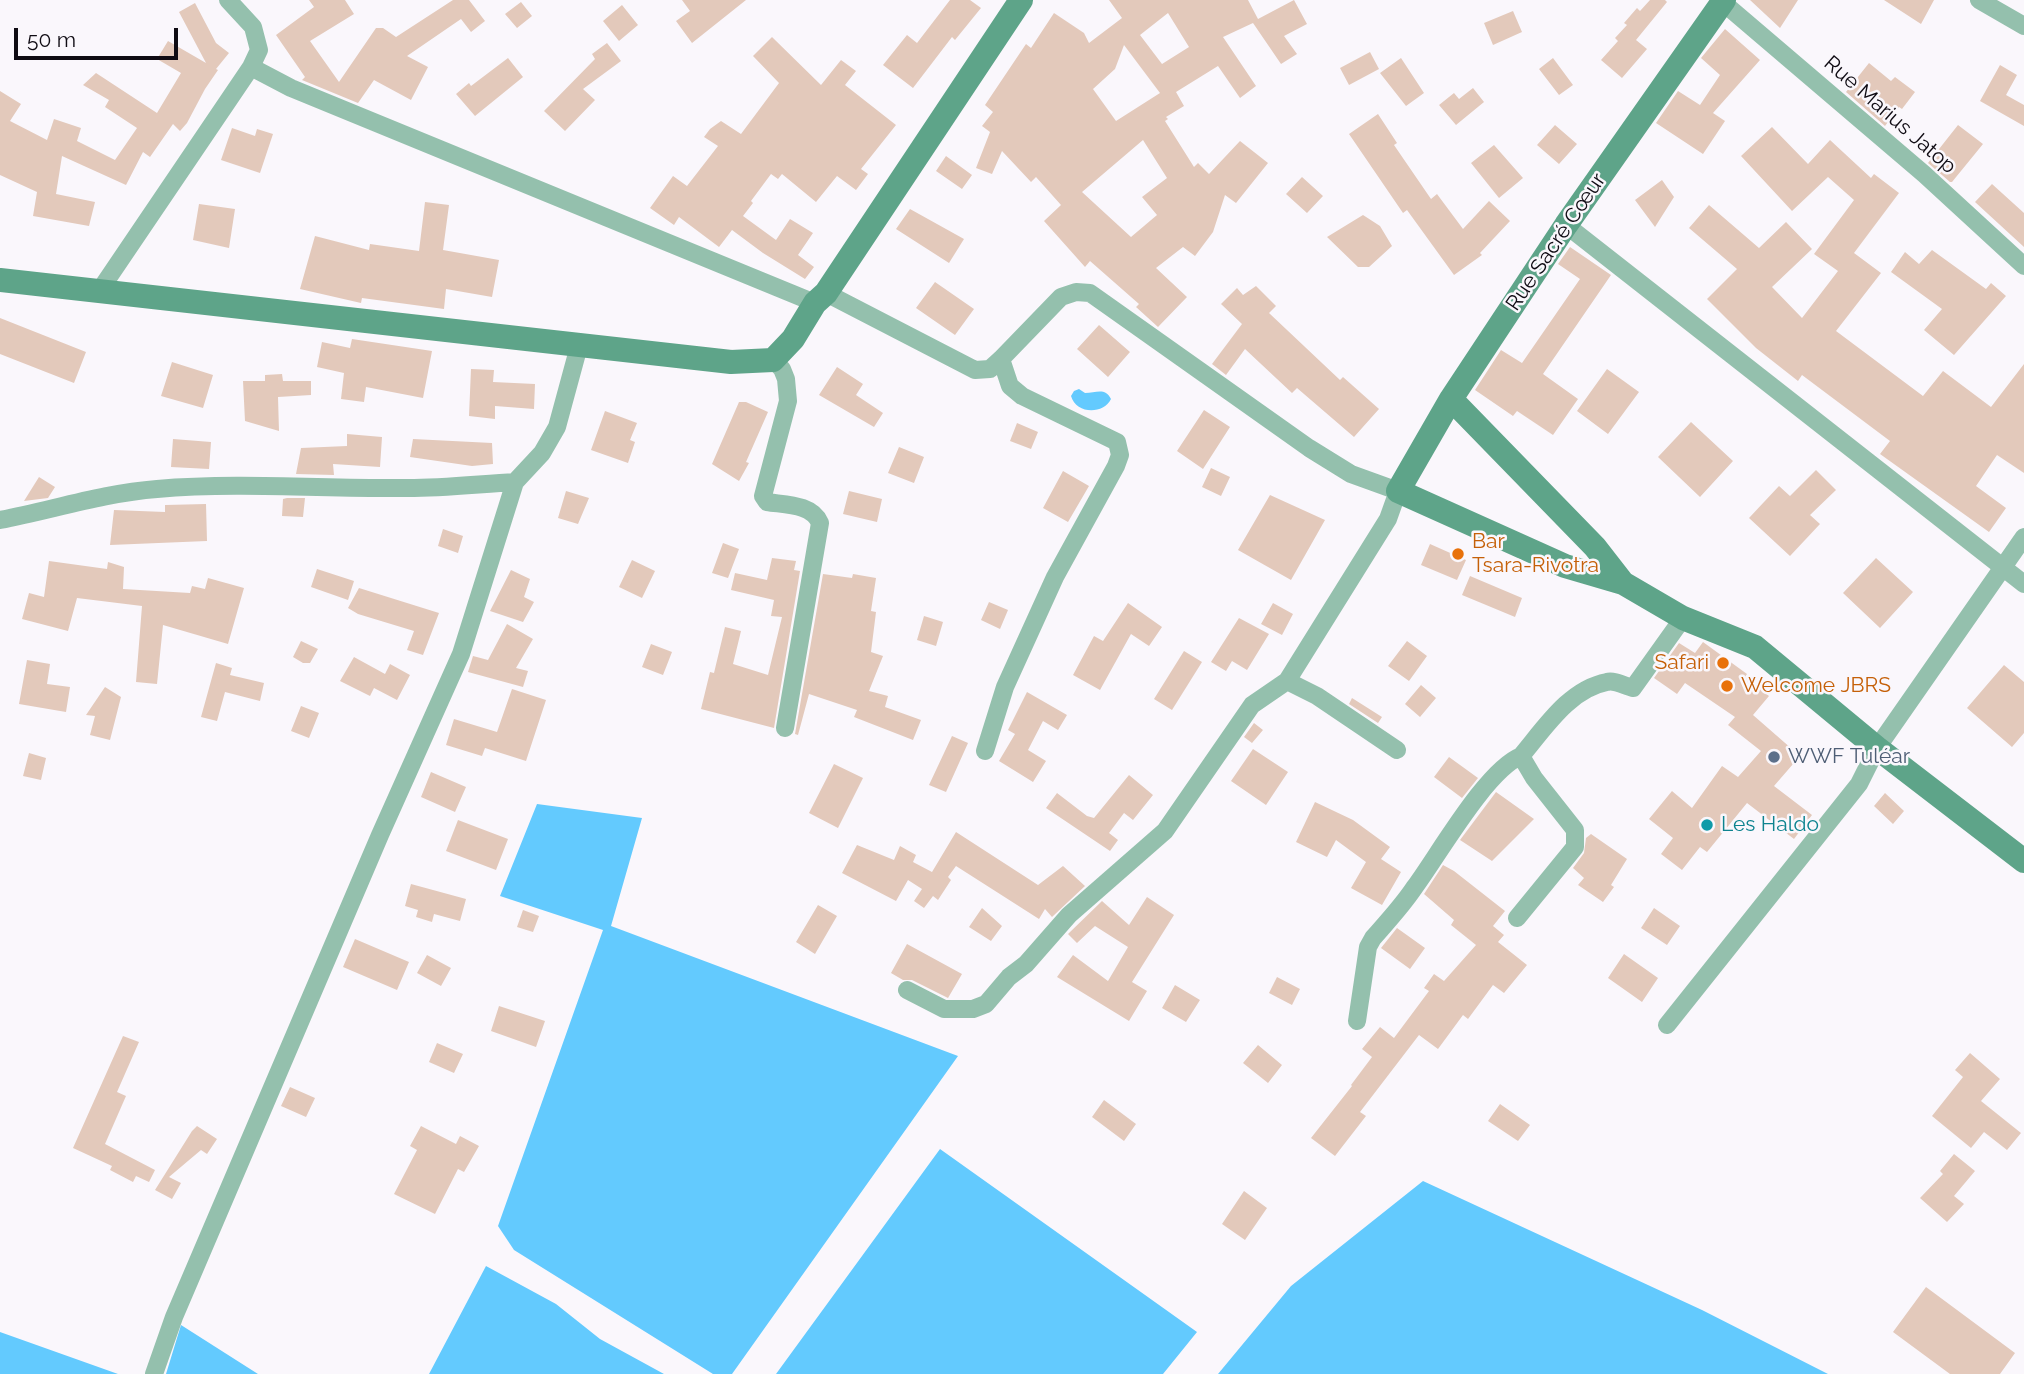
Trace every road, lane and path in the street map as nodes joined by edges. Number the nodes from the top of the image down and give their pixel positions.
1 (228, 0) edge
2 (1979, 0) edge
3 (1017, 1) edge
4 (1722, 1) edge
5 (2024, 26) edge
6 (251, 67) junction
7 (1566, 225) junction
8 (2024, 266) edge
9 (0, 279) edge
10 (100, 290) junction
11 (820, 298) junction
12 (579, 346) junction
13 (1001, 359) junction
14 (773, 360) junction
15 (1451, 398) junction
16 (515, 482) junction
17 (1398, 491) junction
18 (0, 520) edge
19 (2024, 537) edge
20 (2004, 567) junction
21 (1623, 583) junction
22 (2024, 584) edge
23 (1683, 618) junction
24 (1287, 681) junction
25 (785, 728) dead end
26 (1877, 748) junction
27 (1397, 750) dead end
28 (985, 751) dead end
29 (1521, 756) junction
30 (2024, 861) edge
31 (1517, 918) dead end
32 (907, 990) dead end
33 (1357, 1020) dead end
34 (1667, 1025) dead end
35 (154, 1374) edge

1 - 6 street
2 - 5 street
3 - 11 street
4 - 7 street, Rue Sacré Cœur
4 - 8 street, Rue Marius Jatop
6 - 10 street
6 - 11 street
7 - 15 street, Rue Sacré Cœur
7 - 20 street
9 - 10 street
10 - 12 street
11 - 13 street
11 - 14 street
12 - 14 street
12 - 16 street
13 - 17 street
13 - 28 street
14 - 25 street
15 - 17 street, Rue Sacré Cœur
15 - 21 street
16 - 18 street
16 - 35 street
17 - 21 street
17 - 24 street
19 - 20 street
20 - 22 street
20 - 26 street
21 - 23 street
23 - 26 street
23 - 29 street
24 - 27 street
24 - 32 street
26 - 30 street
26 - 34 street
29 - 31 street
29 - 33 street

